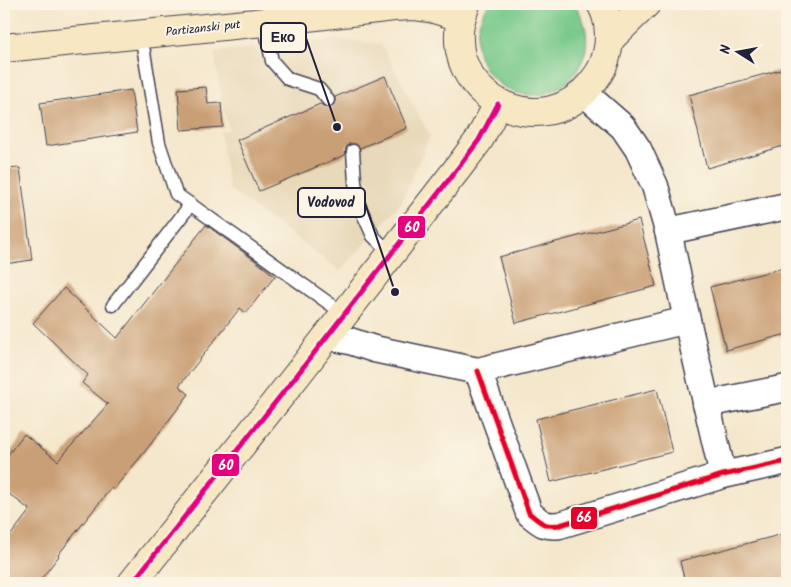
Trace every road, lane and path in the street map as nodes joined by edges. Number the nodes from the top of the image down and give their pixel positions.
1 (601, 4) edge
2 (646, 4) edge
3 (464, 10) edge
4 (269, 13) edge
5 (141, 34) junction
6 (609, 40) junction
7 (4, 48) edge
8 (584, 93) junction
9 (328, 100) dead end
10 (498, 104) junction
11 (353, 151) dead end
12 (191, 204) junction
13 (787, 206) edge
14 (668, 231) junction
15 (390, 254) junction
16 (113, 305) dead end
17 (344, 314) junction
18 (687, 320) junction
19 (327, 336) junction
20 (478, 371) junction
21 (787, 388) edge
22 (706, 404) junction
23 (787, 461) edge
24 (723, 475) junction
25 (132, 583) edge

1 - 6 main road
2 - 6 main road
3 - 4 main road, Partizanski put
3 - 10 main road
4 - 5 main road, Partizanski put
4 - 9 lane
5 - 7 main road, Partizanski put
5 - 12 lane
6 - 8 main road
8 - 10 main road
8 - 14 street
10 - 15 main road
11 - 15 lane
12 - 16 lane
12 - 17 lane
13 - 14 street
14 - 18 street
15 - 17 main road
17 - 19 main road
18 - 20 street
18 - 22 street
19 - 20 street
19 - 25 main road
20 - 24 street
21 - 22 street
22 - 24 street
23 - 24 street

